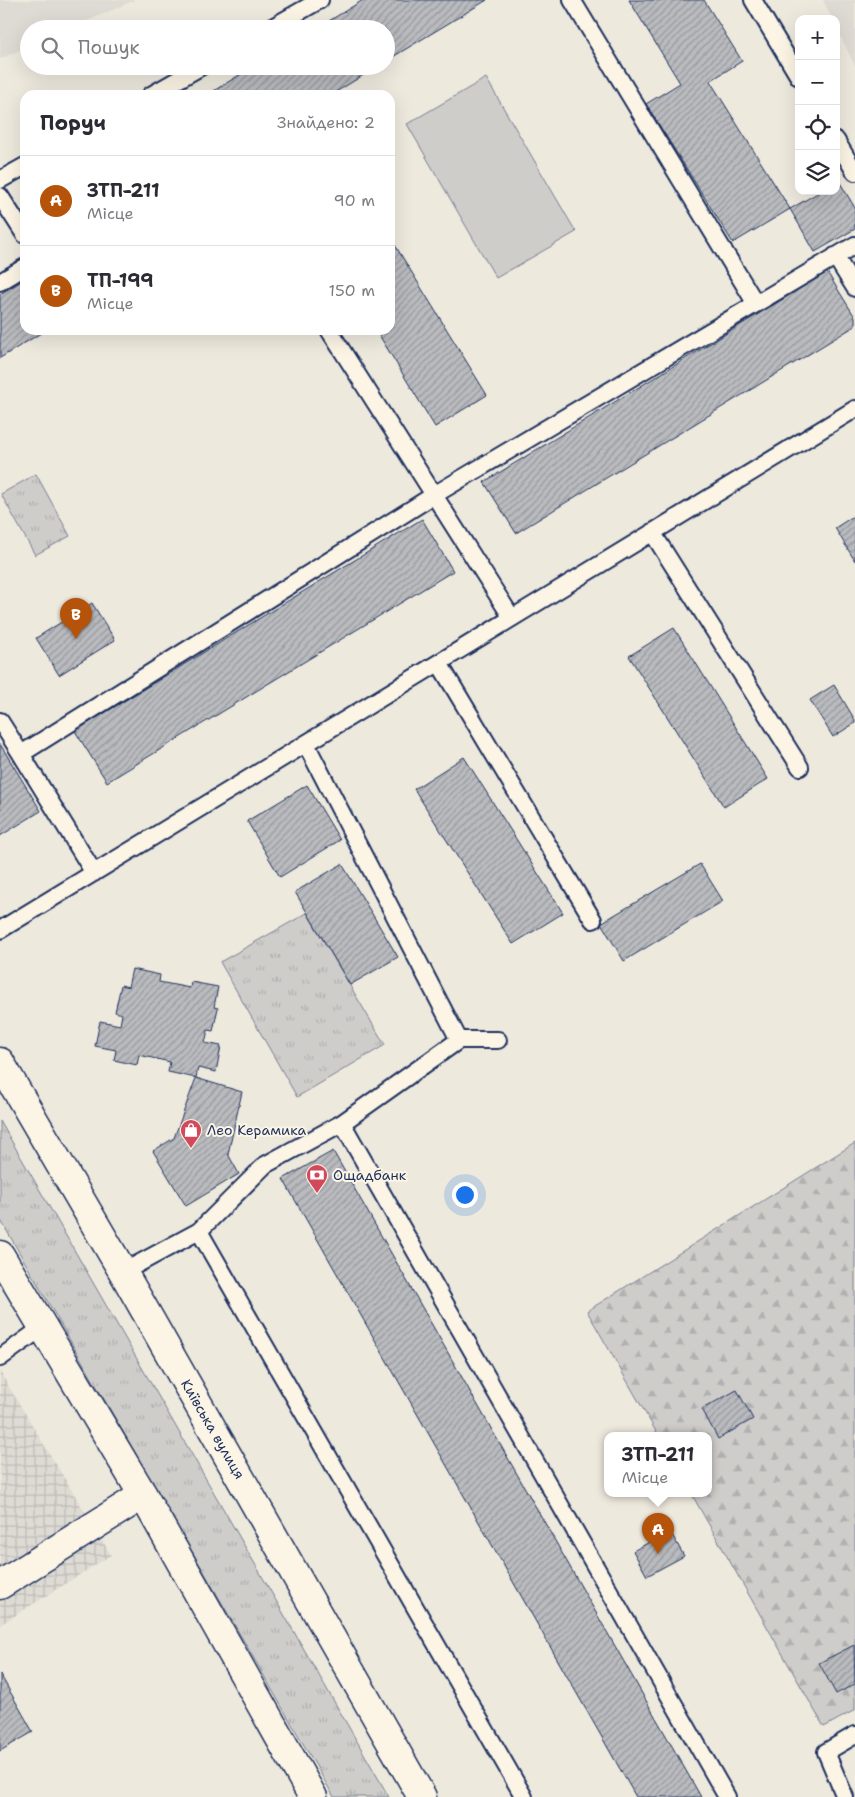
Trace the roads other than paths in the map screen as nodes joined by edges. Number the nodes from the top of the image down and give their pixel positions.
1 (320, 0) edge
2 (572, 0) edge
3 (753, 0) edge
4 (285, 20) edge
5 (795, 70) edge
6 (186, 75) edge
7 (160, 90) edge
8 (840, 147) edge
9 (20, 169) edge
10 (855, 172) edge
11 (0, 180) edge
12 (0, 196) edge
13 (20, 227) edge
14 (855, 245) edge
15 (835, 256) junction
16 (20, 270) edge
17 (0, 282) edge
18 (855, 288) edge
19 (756, 304) junction
20 (332, 335) edge
21 (855, 409) edge
22 (434, 495) junction
23 (652, 532) junction
24 (512, 618) junction
25 (439, 663) junction
26 (0, 721) edge
27 (306, 744) junction
28 (21, 754) junction
29 (800, 768) dead end
30 (94, 873) junction
31 (593, 920) dead end
32 (0, 930) edge
33 (459, 1040) junction
34 (498, 1040) dead end
35 (0, 1062) edge
36 (342, 1123) junction
37 (199, 1231) junction
38 (0, 1255) edge
39 (123, 1272) junction
40 (43, 1327) junction
41 (0, 1358) edge
42 (143, 1495) junction
43 (0, 1585) edge
44 (855, 1735) edge
45 (313, 1797) edge
46 (422, 1797) edge
47 (524, 1797) edge
48 (727, 1797) edge
49 (846, 1797) edge

1 - 4 lane
2 - 19 lane
3 - 5 lane
6 - 7 lane
8 - 10 lane
9 - 11 lane
12 - 13 lane
14 - 15 lane
15 - 18 lane
15 - 19 lane
16 - 17 lane
19 - 22 lane
20 - 22 lane
21 - 23 lane
22 - 24 lane
22 - 28 lane
23 - 24 lane
23 - 29 lane
24 - 25 lane
25 - 27 lane
25 - 31 lane
26 - 28 lane
27 - 30 lane
27 - 33 lane
28 - 30 lane
30 - 32 lane
33 - 34 lane
33 - 36 lane
35 - 39 main road, Київська вулиця
36 - 37 lane
36 - 48 lane
37 - 39 lane
37 - 47 lane
38 - 40 main road
39 - 46 main road, Київська вулиця
40 - 41 lane
40 - 42 main road
42 - 43 main road
42 - 45 main road
44 - 49 lane

